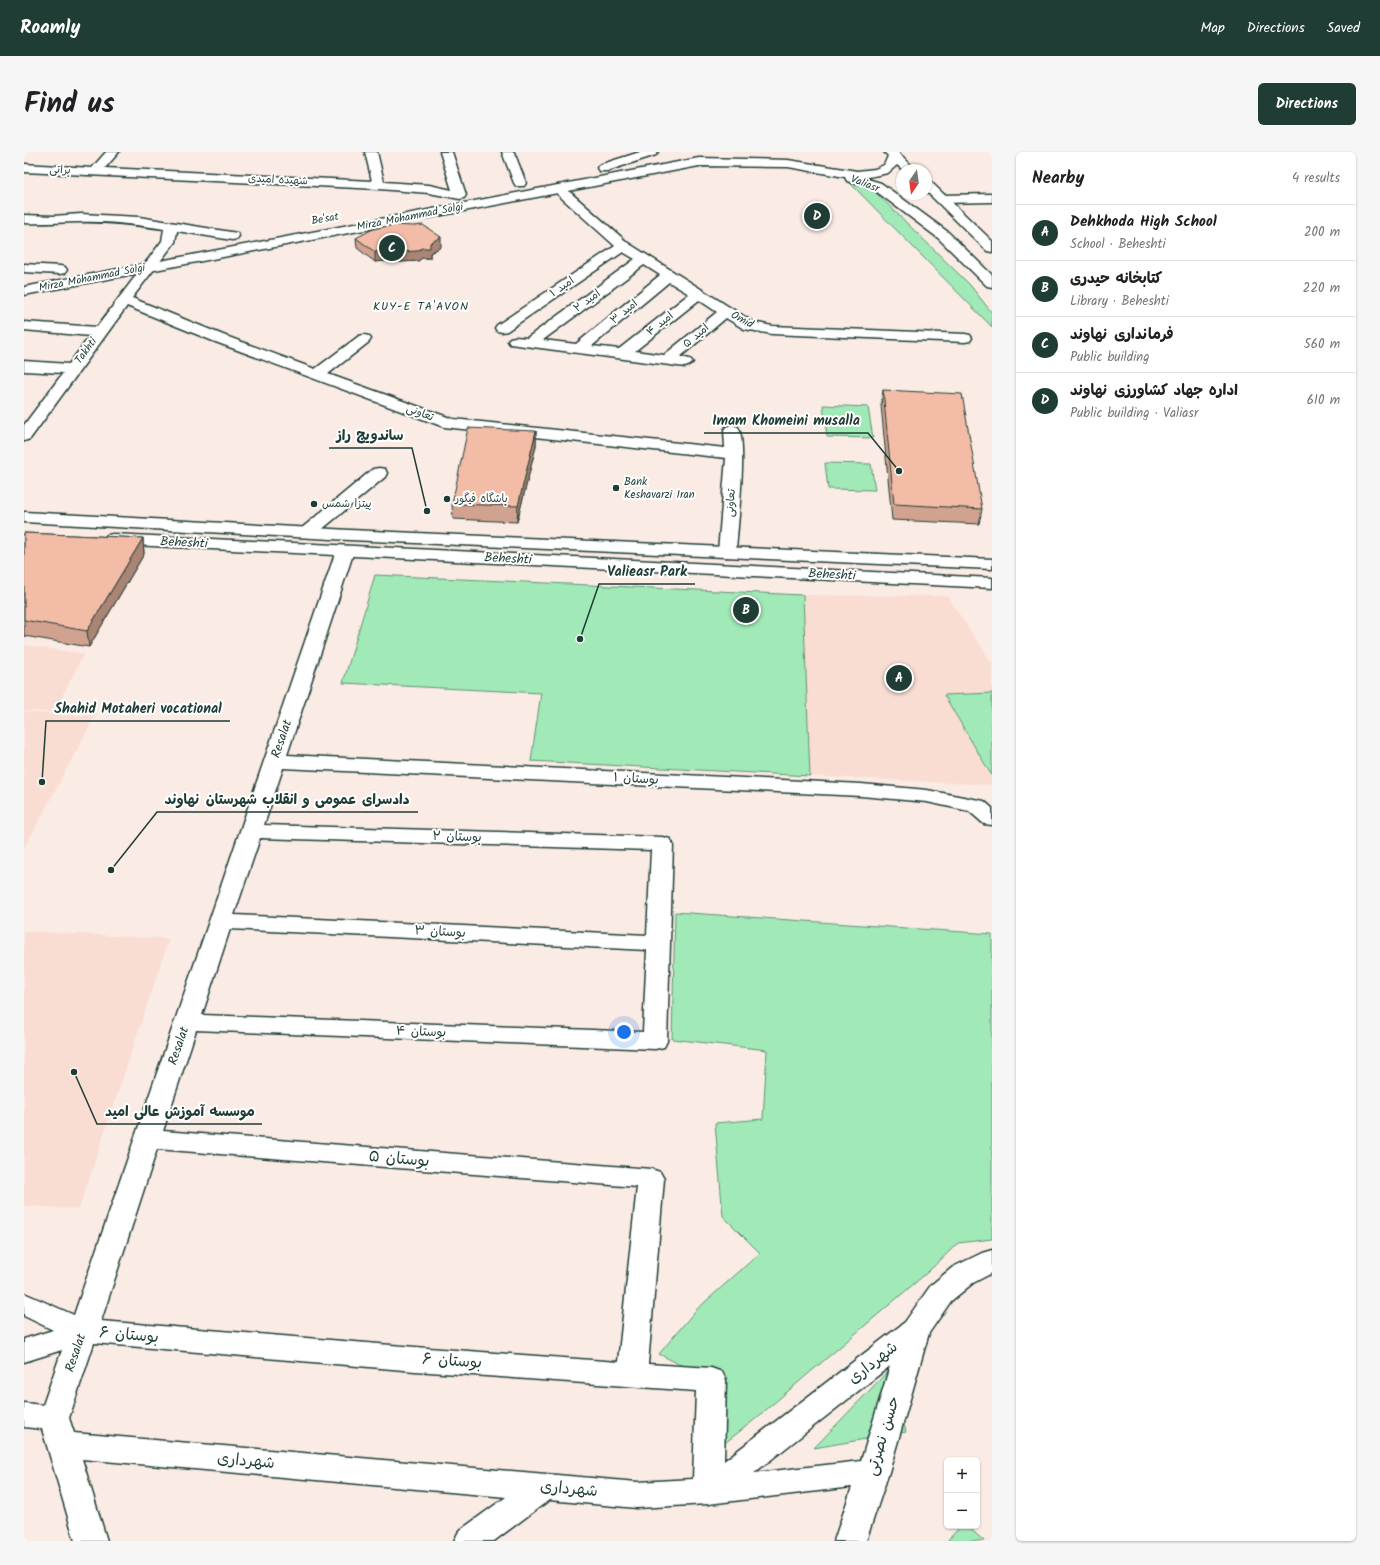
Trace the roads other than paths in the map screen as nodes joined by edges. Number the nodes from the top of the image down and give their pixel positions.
1 (113, 152) edge
2 (372, 152) edge
3 (446, 152) edge
4 (508, 152) edge
5 (652, 152) edge
6 (756, 152) edge
7 (892, 154) edge
8 (903, 164) edge
9 (799, 165) junction
10 (24, 168) edge
11 (95, 172) junction
12 (548, 178) dead end
13 (534, 181) dead end
14 (520, 183) junction
15 (379, 185) junction
16 (505, 186) dead end
17 (559, 189) junction
18 (932, 190) edge
19 (475, 192) dead end
20 (460, 194) junction
21 (992, 198) edge
22 (942, 199) junction
23 (421, 202) dead end
24 (24, 211) edge
25 (81, 218) junction
26 (24, 219) edge
27 (170, 226) junction
28 (248, 234) dead end
29 (232, 236) junction
30 (196, 243) dead end
31 (182, 246) dead end
32 (623, 246) junction
33 (992, 248) edge
34 (160, 250) junction
35 (644, 259) junction
36 (147, 260) junction
37 (75, 267) dead end
38 (24, 268) edge
39 (60, 270) junction
40 (669, 275) junction
41 (24, 277) edge
42 (992, 283) edge
43 (24, 291) edge
44 (698, 294) junction
45 (124, 300) junction
46 (726, 311) junction
47 (24, 326) edge
48 (502, 328) dead end
49 (100, 332) junction
50 (965, 338) dead end
51 (364, 339) dead end
52 (579, 349) junction
53 (622, 354) junction
54 (667, 360) junction
55 (684, 362) dead end
56 (24, 366) edge
57 (73, 369) junction
58 (317, 375) junction
59 (31, 415) edge
60 (732, 430) dead end
61 (24, 436) edge
62 (734, 454) junction
63 (379, 473) dead end
64 (24, 517) edge
65 (308, 532) junction
66 (94, 538) edge
67 (348, 543) junction
68 (727, 552) junction
69 (992, 564) edge
70 (992, 582) edge
71 (274, 761) junction
72 (992, 819) edge
73 (251, 831) junction
74 (221, 921) junction
75 (659, 943) junction
76 (187, 1022) junction
77 (147, 1139) junction
78 (992, 1260) edge
79 (24, 1304) edge
80 (915, 1330) junction
81 (83, 1331) junction
82 (24, 1350) edge
83 (632, 1374) junction
84 (24, 1415) edge
85 (58, 1432) junction
86 (872, 1472) junction
87 (543, 1486) junction
88 (708, 1491) junction
89 (91, 1541) edge
90 (470, 1541) edge
91 (850, 1541) edge

1 - 11 street
2 - 15 street
3 - 20 street
4 - 14 street
5 - 12 street
6 - 9 street, Valiasr
7 - 8 street
7 - 9 street
9 - 17 street, Mirza Mohammad Solgi
9 - 42 street, Valiasr
10 - 11 street, براتی
11 - 15 street, شهیده امیدی
13 - 14 street
14 - 16 street
15 - 20 street, شهیده امیدی
17 - 32 street, Omid
17 - 36 street, Mirza Mohammad Solgi
18 - 22 street
19 - 20 street
20 - 23 street
21 - 22 street
22 - 33 street
24 - 25 street
25 - 26 street
25 - 27 street
27 - 29 street
27 - 34 street
28 - 29 street
29 - 30 street
31 - 34 street
32 - 35 street, Omid
32 - 48 street, امید ۱
34 - 36 street, Mirza Mohammad Solgi
35 - 40 street, Omid
35 - 52 street, امید ۲
36 - 43 street, Mirza Mohammad Solgi
36 - 45 street, Takhti
37 - 39 street, Mirza Mohammad Solgi
38 - 39 street
39 - 41 street, Mirza Mohammad Solgi
40 - 44 street, Omid
40 - 52 street, امید ۳
44 - 46 street, Omid
44 - 53 street, امید ۴
45 - 49 street, Takhti
45 - 58 street, تعاونی
46 - 50 street, Omid
46 - 54 street, امید ۵
47 - 49 street
49 - 57 street, Takhti
51 - 58 street
52 - 53 street
53 - 54 street
54 - 55 street
56 - 57 street
57 - 59 street, Takhti
58 - 62 street, تعاونی
59 - 61 street, Takhti
60 - 62 street, تعاونی
62 - 68 street, تعاونی
63 - 65 street
64 - 65 street, Beheshti
65 - 67 street, Beheshti
66 - 67 street, Beheshti
67 - 68 street, Beheshti
67 - 70 street, Beheshti
67 - 71 street, Resalat
68 - 69 street, Beheshti
71 - 72 street, بوستان ۱
71 - 73 street, Resalat
73 - 74 street, Resalat
73 - 75 street, بوستان ۲
74 - 75 street, بوستان ۳
74 - 76 street, Resalat
75 - 76 street, بوستان ۴
76 - 77 street, Resalat
77 - 81 street, Resalat
77 - 83 street, بوستان ۵
78 - 80 street, شهرداری
79 - 81 street
80 - 86 street, حسن نصرتی
80 - 88 street, شهرداری
81 - 82 street
81 - 83 street, بوستان ۶
81 - 85 street, Resalat
83 - 88 street, بوستان ۶
84 - 85 street, شهرداری
85 - 87 street, شهرداری
85 - 89 street
86 - 88 street
86 - 91 street, حسن نصرتی
87 - 88 street, شهرداری
87 - 90 street

